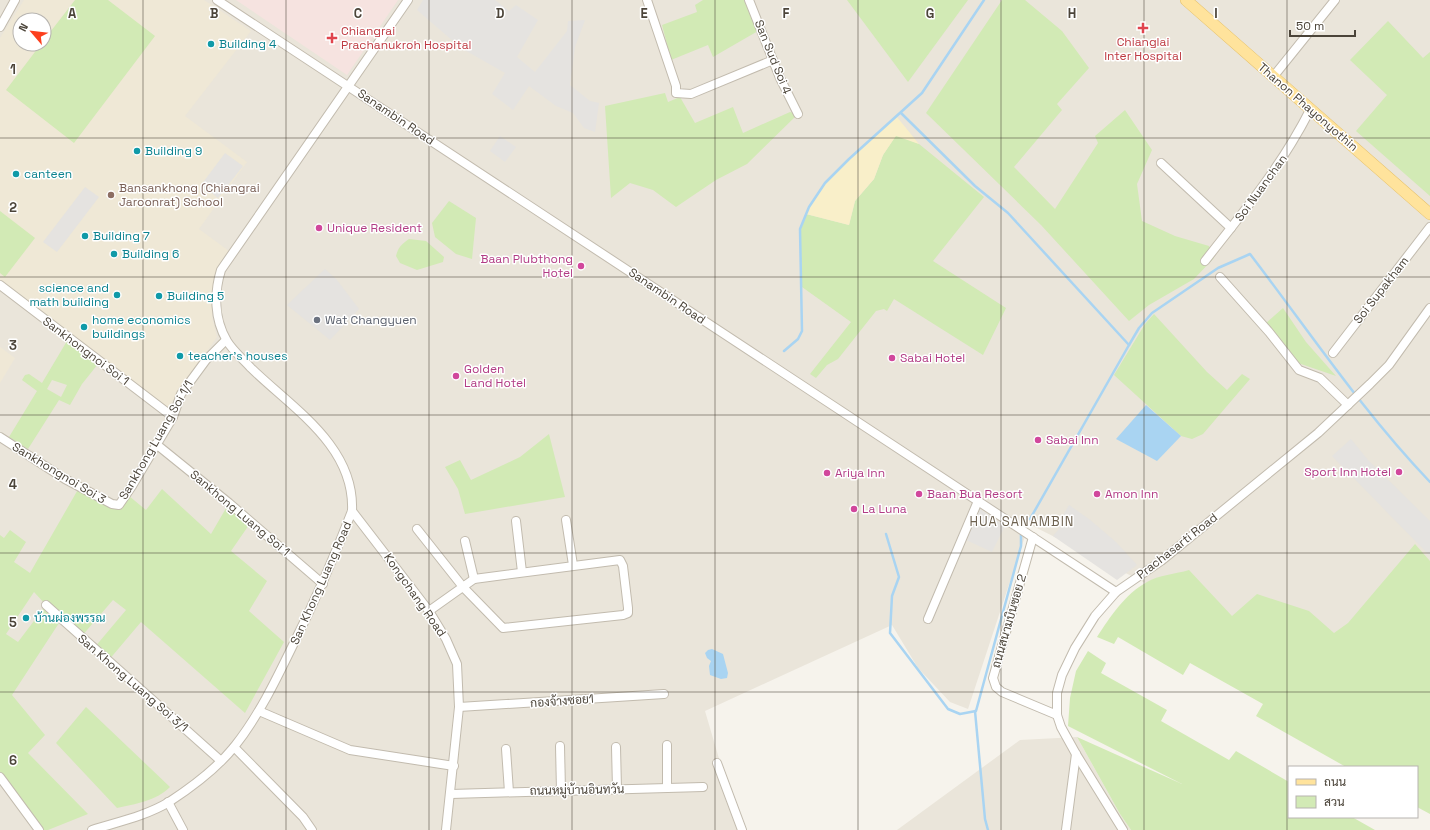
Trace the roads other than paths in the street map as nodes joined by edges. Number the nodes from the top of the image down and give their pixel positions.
1 (15, 0) edge
2 (217, 0) edge
3 (408, 0) edge
4 (647, 0) edge
5 (749, 0) edge
6 (1186, 0) edge
7 (1335, 0) edge
8 (0, 27) edge
9 (773, 60) junction
10 (1273, 77) junction
11 (348, 86) junction
12 (1310, 110) junction
13 (798, 114) dead end
14 (1161, 163) dead end
15 (1430, 214) edge
16 (1430, 227) edge
17 (1231, 228) junction
18 (1205, 261) dead end
19 (1220, 277) dead end
20 (0, 285) edge
21 (1430, 308) edge
22 (226, 340) junction
23 (1332, 353) dead end
24 (1354, 399) junction
25 (173, 416) junction
26 (0, 437) edge
27 (156, 444) junction
28 (978, 500) junction
29 (119, 505) joint
30 (352, 511) junction
31 (566, 520) dead end
32 (516, 521) dead end
33 (417, 529) dead end
34 (1033, 537) junction
35 (465, 541) dead end
36 (573, 565) junction
37 (522, 572) junction
38 (474, 580) junction
39 (323, 584) junction
40 (463, 588) junction
41 (1116, 592) junction
42 (46, 605) dead end
43 (429, 611) junction
44 (928, 619) dead end
45 (664, 694) dead end
46 (459, 707) junction
47 (259, 711) junction
48 (1057, 715) junction
49 (560, 746) dead end
50 (667, 746) dead end
51 (234, 747) junction
52 (616, 747) dead end
53 (506, 749) dead end
54 (1076, 754) junction
55 (221, 761) junction
56 (717, 763) dead end
57 (454, 766) junction
58 (0, 778) edge
59 (703, 787) dead end
60 (667, 788) junction
61 (617, 789) junction
62 (561, 791) junction
63 (509, 792) junction
64 (451, 794) junction
65 (168, 802) junction
66 (40, 830) edge
67 (92, 830) edge
68 (183, 830) edge
69 (312, 830) edge
70 (446, 830) edge
71 (742, 830) edge
72 (1066, 830) edge
73 (1123, 830) edge

1 - 8 street
2 - 11 street, Sanambin Road
3 - 11 street, San Khong Luang Road
4 - 9 street
5 - 9 street, San Sud Soi 4
6 - 10 main road, Thanon Phayonyothin
7 - 10 street
9 - 13 street, San Sud Soi 4
10 - 12 main road, Thanon Phayonyothin
11 - 22 street, San Khong Luang Road
11 - 28 street, Sanambin Road
12 - 15 main road, Thanon Phayonyothin
12 - 17 street, Soi Nuanchan
14 - 17 street
16 - 23 street, Soi Supakham
17 - 18 street, Soi Nuanchan
19 - 24 street
20 - 25 street, Sankhongnoi Soi 1
21 - 24 street, Prachasarti Road
22 - 25 street, Sankhong Luang Soi 1/1
22 - 30 street, San Khong Luang Road
24 - 41 street, Prachasarti Road
25 - 27 street, Sankhong Luang Soi 1/1
26 - 29 street, Sankhongnoi Soi 3
27 - 29 street, Sankhong Luang Soi 1/1
27 - 39 street, Sankhong Luang Soi 1
28 - 34 street, Sanambin Road
28 - 44 street
30 - 39 street, San Khong Luang Road
30 - 43 street, Kongchang Road
31 - 36 street
32 - 37 street
33 - 40 street
34 - 41 street, Sanambin Road
34 - 48 street, ถนนสนามบินซอย 2
35 - 38 street
36 - 37 street
36 - 40 street
37 - 38 street
38 - 40 street
39 - 47 street, San Khong Luang Road
40 - 43 street
41 - 48 street, Prachasarti Road
42 - 55 street, San Khong Luang Soi 3/1
43 - 46 street, Kongchang Road
45 - 46 street, กองจ้างซอย1
46 - 57 street, Kongchang Road
47 - 51 street, San Khong Luang Road
47 - 57 street
48 - 54 street, Prachasarti Road
49 - 62 street
50 - 60 street
51 - 55 street, San Khong Luang Road
51 - 69 street
52 - 61 street
53 - 63 street
54 - 72 street
54 - 73 street, Prachasarti Road
55 - 65 street, San Khong Luang Road
56 - 71 street
57 - 64 street, Kongchang Road
58 - 66 street
59 - 60 street, ถนนหมู่บ้านอินทวัน
60 - 61 street, ถนนหมู่บ้านอินทวัน
61 - 62 street, ถนนหมู่บ้านอินทวัน
62 - 63 street, ถนนหมู่บ้านอินทวัน
63 - 64 street, ถนนหมู่บ้านอินทวัน
64 - 70 street, Kongchang Road
65 - 67 street, San Khong Luang Road
65 - 68 street

